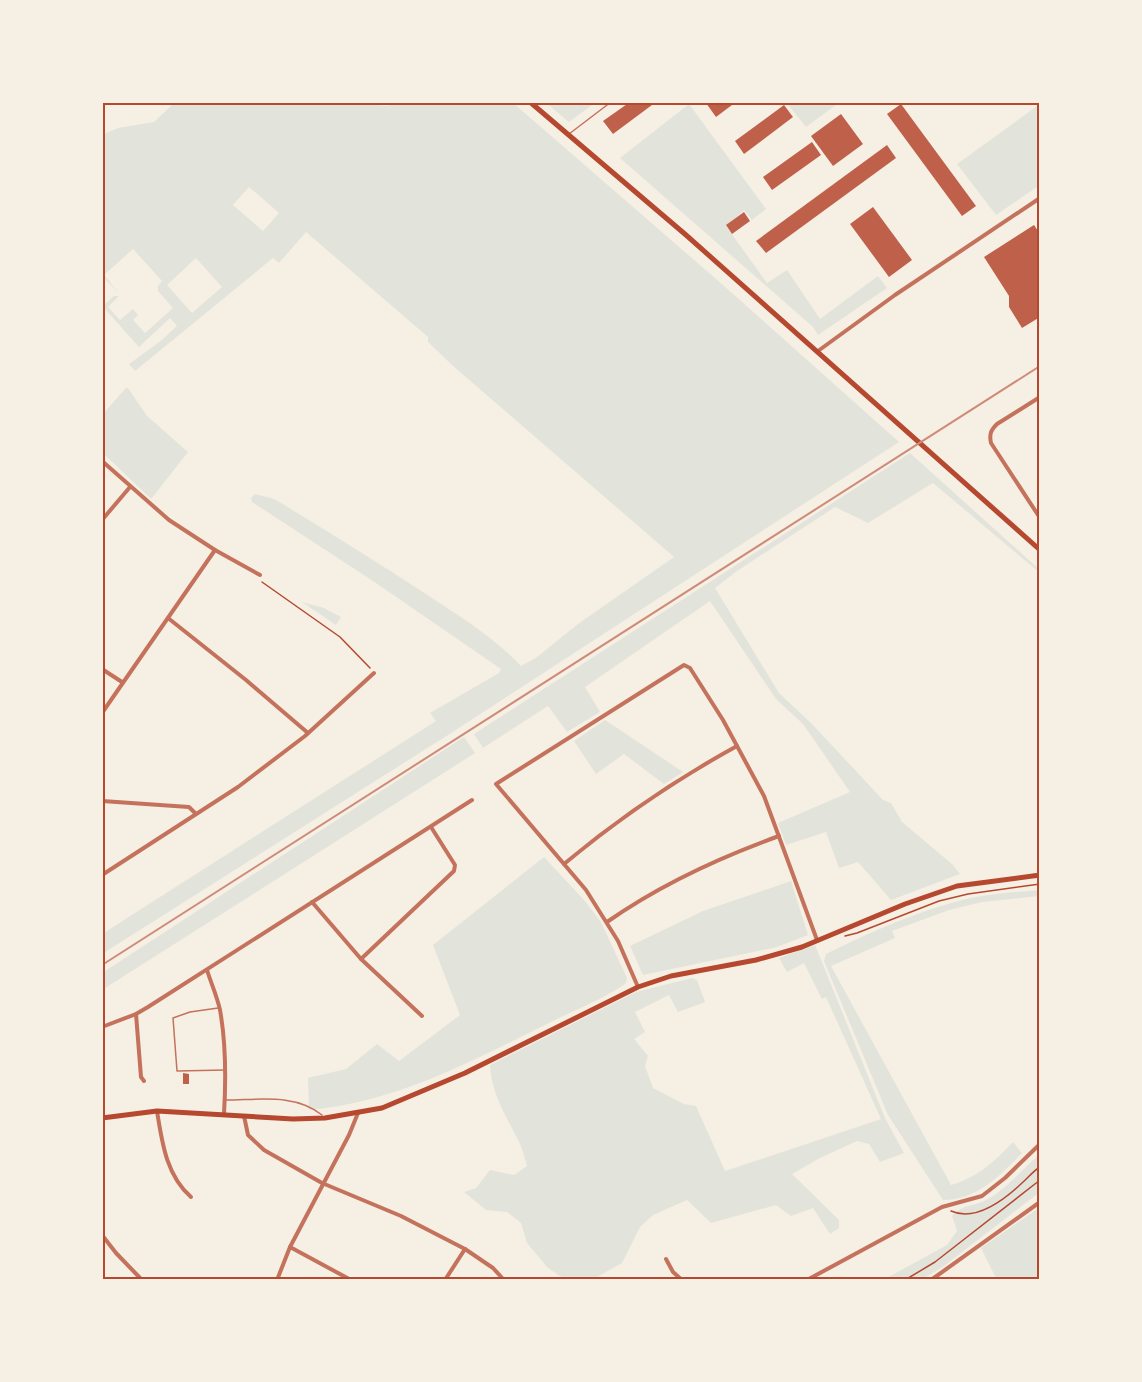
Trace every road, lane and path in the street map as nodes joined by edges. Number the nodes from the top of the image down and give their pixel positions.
1 (530, 102) edge
2 (611, 102) edge
3 (568, 134) junction
4 (1040, 198) edge
5 (818, 351) junction
6 (1040, 397) edge
7 (102, 461) edge
8 (130, 487) junction
9 (1040, 518) edge
10 (102, 520) edge
11 (215, 550) junction
12 (1040, 550) edge
13 (260, 575) joint
14 (168, 618) junction
15 (102, 669) edge
16 (374, 673) joint
17 (122, 682) junction
18 (102, 713) edge
19 (308, 733) junction
20 (737, 746) junction
21 (472, 800) dead end
22 (102, 801) edge
23 (195, 813) junction
24 (430, 827) junction
25 (779, 836) junction
26 (564, 864) junction
27 (1040, 875) edge
28 (102, 876) edge
29 (1040, 884) edge
30 (312, 902) junction
31 (607, 922) junction
32 (837, 937) dead end
33 (817, 940) junction
34 (361, 959) junction
35 (207, 970) junction
36 (638, 987) junction
37 (219, 1008) junction
38 (136, 1014) junction
39 (422, 1016) dead end
40 (102, 1027) edge
41 (225, 1070) junction
42 (144, 1082) dead end
43 (225, 1100) junction
44 (158, 1111) junction
45 (358, 1113) junction
46 (224, 1114) junction
47 (244, 1116) junction
48 (102, 1118) edge
49 (325, 1118) junction
50 (1040, 1144) edge
51 (1040, 1167) edge
52 (1040, 1179) edge
53 (322, 1183) junction
54 (191, 1197) dead end
55 (1040, 1202) edge
56 (955, 1213) dead end
57 (102, 1235) edge
58 (290, 1247) junction
59 (465, 1249) junction
60 (666, 1259) dead end
61 (142, 1280) edge
62 (277, 1280) edge
63 (351, 1280) edge
64 (445, 1280) edge
65 (504, 1280) edge
66 (682, 1280) edge
67 (807, 1280) edge
68 (905, 1280) edge
69 (930, 1280) edge

1 - 3 main road
2 - 3 lane
3 - 5 main road
4 - 5 street
5 - 12 main road
6 - 9 street
7 - 8 street
8 - 10 street
8 - 11 street
11 - 13 street
11 - 14 street
13 - 16 path
14 - 17 street
14 - 19 street
15 - 17 street
16 - 19 street
17 - 18 street
19 - 23 street
20 - 25 street
20 - 26 street
20 - 26 street
21 - 24 street
22 - 23 street
23 - 28 street
24 - 30 street
24 - 34 street
25 - 31 street
25 - 33 street
26 - 31 street
27 - 33 main road
29 - 32 path
30 - 34 street
30 - 35 street
31 - 36 street
33 - 36 main road
34 - 39 street
35 - 37 street
35 - 38 street
36 - 45 main road
37 - 41 street
37 - 41 lane
38 - 40 street
38 - 42 street
41 - 43 street
43 - 46 street
43 - 49 lane
44 - 46 main road
44 - 48 main road
44 - 54 street
45 - 49 main road
45 - 53 street
46 - 47 main road
47 - 49 main road
47 - 53 street
50 - 67 street
51 - 56 path
52 - 68 path
53 - 58 street
53 - 59 street
55 - 69 street
57 - 61 street
58 - 62 street
58 - 63 street
59 - 64 street
59 - 65 street
60 - 66 street

